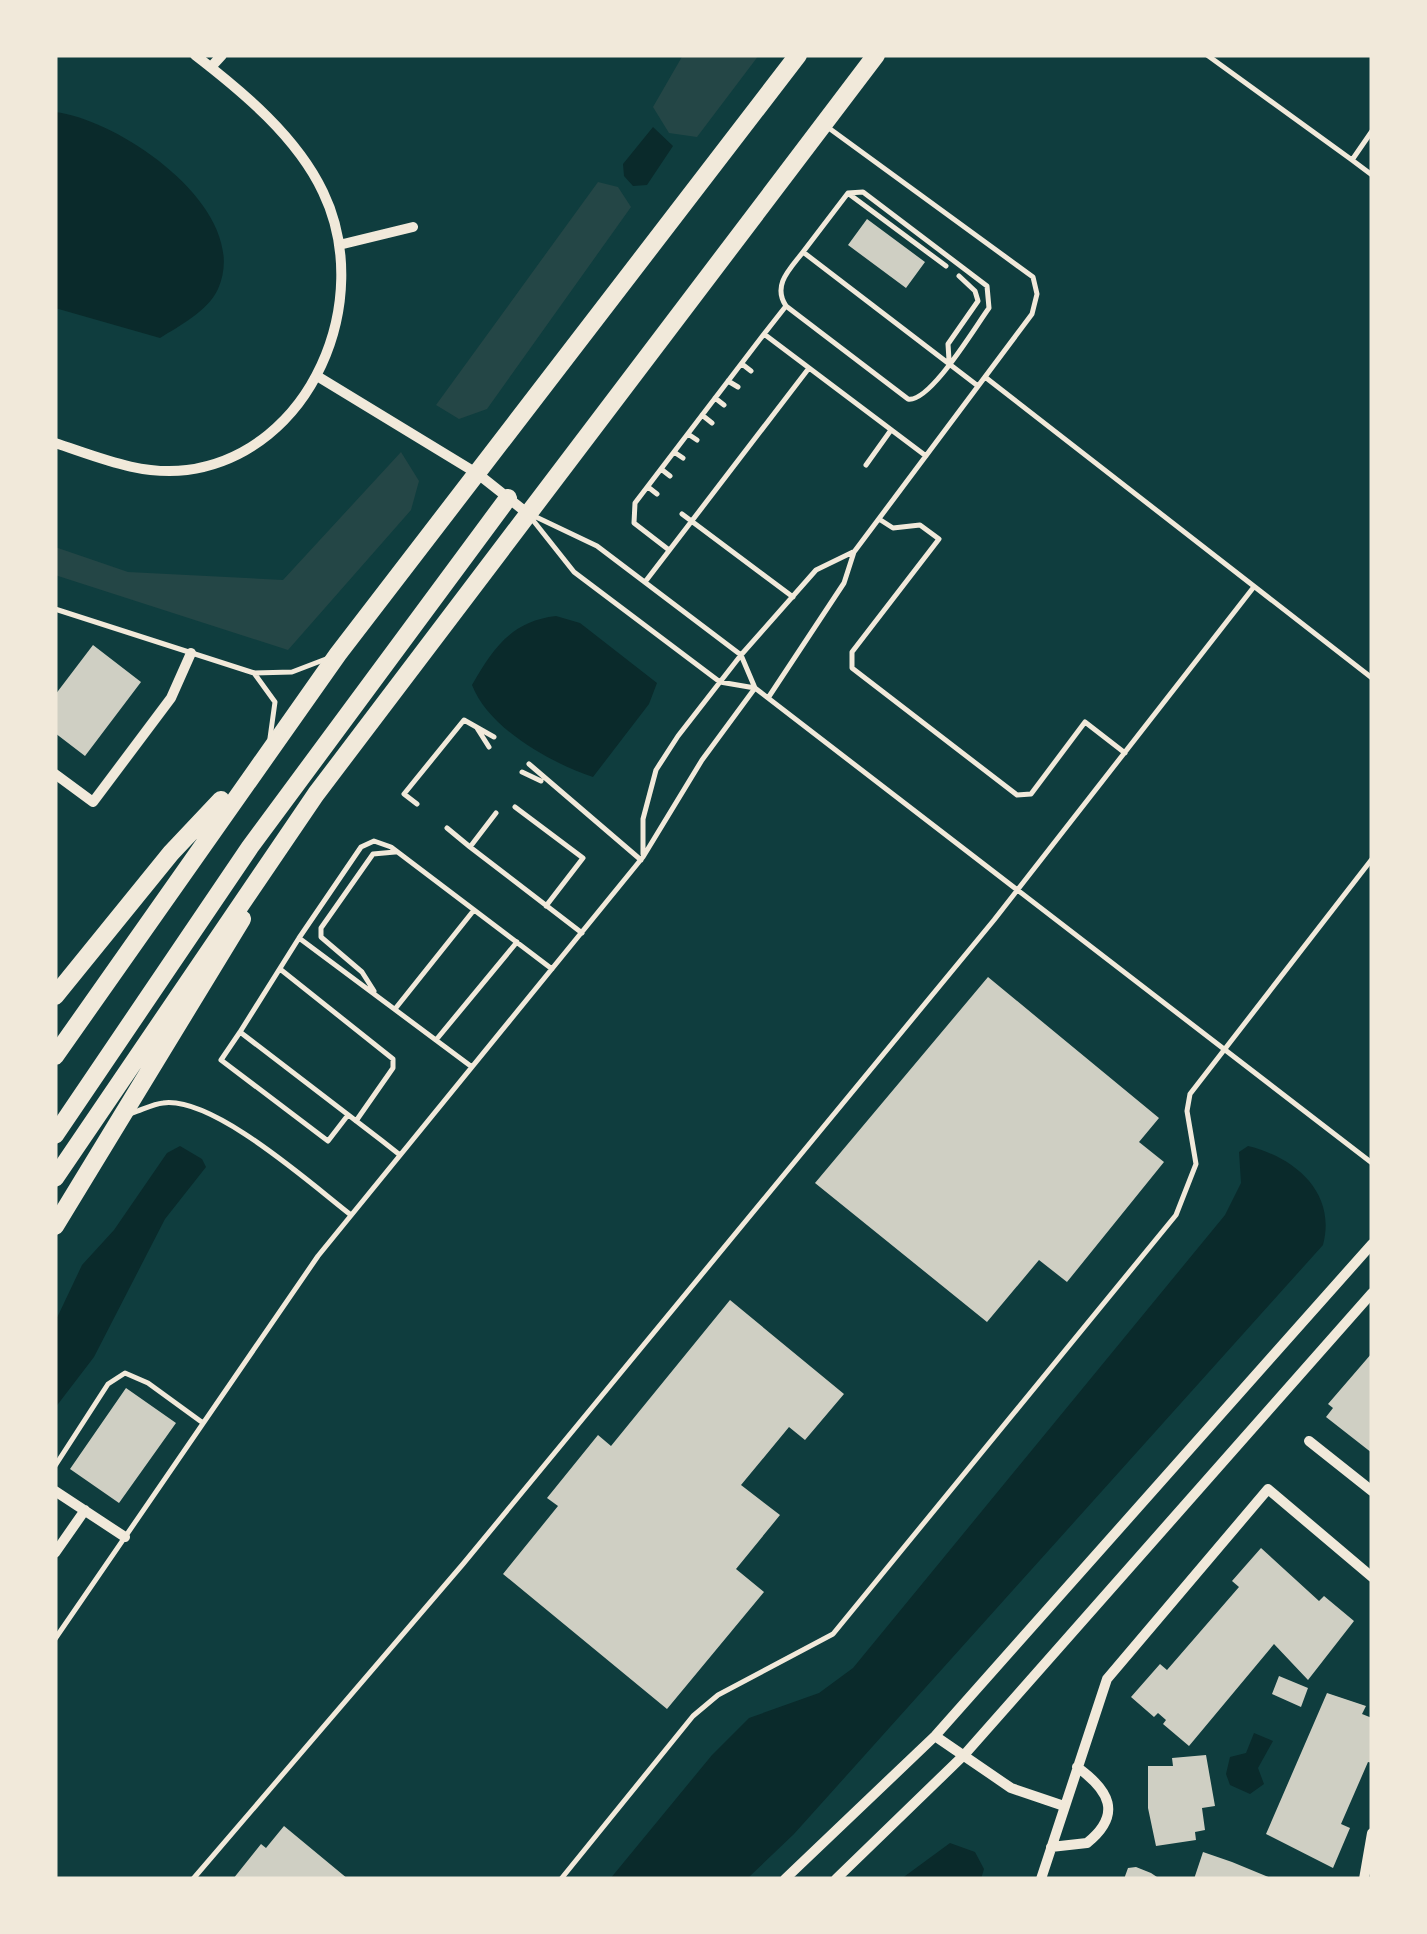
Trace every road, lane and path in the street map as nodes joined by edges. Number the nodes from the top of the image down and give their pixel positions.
1 (195, 55) edge
2 (222, 55) edge
3 (798, 55) edge
4 (876, 55) edge
5 (1207, 55) edge
6 (210, 67) junction
7 (823, 124) junction
8 (1372, 131) edge
9 (1352, 160) junction
10 (1372, 175) edge
11 (848, 193) junction
12 (413, 227) dead end
13 (339, 245) junction
14 (803, 252) junction
15 (946, 266) dead end
16 (959, 276) dead end
17 (786, 306) junction
18 (764, 334) junction
19 (742, 364) junction
20 (949, 364) junction
21 (809, 368) junction
22 (751, 370) dead end
23 (317, 376) junction
24 (985, 377) junction
25 (728, 380) junction
26 (978, 386) junction
27 (738, 387) dead end
28 (776, 389) dead end
29 (787, 397) junction
30 (715, 398) junction
31 (724, 405) dead end
32 (764, 406) dead end
33 (774, 414) junction
34 (702, 415) junction
35 (712, 423) dead end
36 (750, 425) dead end
37 (891, 430) junction
38 (760, 432) junction
39 (688, 434) junction
40 (696, 440) dead end
41 (737, 442) dead end
42 (55, 443) edge
43 (746, 450) junction
44 (674, 452) junction
45 (926, 456) junction
46 (684, 458) dead end
47 (722, 461) dead end
48 (866, 465) dead end
49 (661, 469) junction
50 (732, 469) junction
51 (478, 474) junction
52 (670, 476) dead end
53 (710, 478) dead end
54 (719, 485) junction
55 (648, 487) junction
56 (656, 494) dead end
57 (696, 496) dead end
58 (508, 498) junction
59 (706, 502) junction
60 (527, 513) junction
61 (682, 514) dead end
62 (879, 519) junction
63 (691, 521) junction
64 (669, 550) junction
65 (854, 552) junction
66 (645, 582) junction
67 (1253, 588) junction
68 (792, 597) junction
69 (55, 609) edge
70 (191, 653) junction
71 (338, 654) junction
72 (740, 655) junction
73 (254, 673) junction
74 (1372, 678) edge
75 (720, 682) junction
76 (756, 688) junction
77 (768, 698) junction
78 (477, 728) junction
79 (494, 737) dead end
80 (488, 747) dead end
81 (266, 752) junction
82 (1125, 753) junction
83 (528, 764) dead end
84 (522, 772) dead end
85 (55, 774) edge
86 (544, 782) junction
87 (316, 794) junction
88 (417, 804) dead end
89 (516, 807) dead end
90 (496, 813) dead end
91 (447, 828) dead end
92 (470, 846) junction
93 (398, 852) junction
94 (642, 859) junction
95 (1372, 859) edge
96 (1019, 889) junction
97 (546, 906) junction
98 (474, 910) junction
99 (582, 933) junction
100 (299, 938) junction
101 (517, 942) junction
102 (280, 969) junction
103 (552, 969) junction
104 (55, 996) edge
105 (378, 997) junction
106 (395, 1010) junction
107 (240, 1032) junction
108 (436, 1040) junction
109 (1226, 1050) junction
110 (55, 1056) edge
111 (472, 1067) junction
112 (125, 1115) junction
113 (348, 1115) junction
114 (356, 1121) junction
115 (55, 1135) edge
116 (400, 1155) junction
117 (1372, 1163) edge
118 (55, 1178) edge
119 (351, 1215) junction
120 (55, 1226) edge
121 (1372, 1244) edge
122 (1372, 1293) edge
123 (203, 1423) junction
124 (1309, 1441) dead end
125 (55, 1466) edge
126 (55, 1491) edge
127 (1372, 1491) edge
128 (85, 1510) junction
129 (125, 1537) junction
130 (55, 1553) edge
131 (1372, 1577) edge
132 (55, 1639) edge
133 (935, 1736) junction
134 (965, 1754) junction
135 (1077, 1767) junction
136 (1064, 1806) junction
137 (1372, 1833) edge
138 (1052, 1847) junction
139 (193, 1879) edge
140 (561, 1879) edge
141 (786, 1879) edge
142 (836, 1879) edge
143 (1041, 1879) edge
144 (1364, 1879) edge

1 - 6 street
2 - 6 street
3 - 51 highway
4 - 7 highway
5 - 9 lane
6 - 13 street
7 - 24 lane
7 - 60 highway
8 - 9 lane
9 - 10 lane
11 - 14 lane
11 - 15 lane
11 - 20 lane
12 - 13 street
13 - 23 street
14 - 17 lane
14 - 20 lane
16 - 20 lane
17 - 18 lane
17 - 20 lane
18 - 19 lane
18 - 21 lane
19 - 22 lane
19 - 25 lane
20 - 26 lane
21 - 29 lane
21 - 37 lane
23 - 42 street
23 - 51 street
24 - 26 lane
24 - 67 lane
25 - 27 lane
25 - 30 lane
26 - 45 lane
28 - 29 lane
29 - 33 lane
30 - 31 lane
30 - 34 lane
32 - 33 lane
33 - 38 lane
34 - 35 lane
34 - 39 lane
36 - 38 lane
37 - 45 lane
37 - 48 lane
38 - 43 lane
39 - 40 lane
39 - 44 lane
41 - 43 lane
43 - 50 lane
44 - 46 lane
44 - 49 lane
45 - 62 lane
47 - 50 lane
49 - 52 lane
49 - 55 lane
50 - 54 lane
51 - 58 street
51 - 71 highway
53 - 54 lane
54 - 59 lane
55 - 56 lane
55 - 64 lane
57 - 59 lane
58 - 60 street
58 - 115 highway
59 - 63 lane
60 - 66 lane
60 - 75 lane
60 - 87 highway
61 - 63 lane
62 - 65 lane
62 - 82 lane
63 - 64 lane
63 - 68 lane
64 - 66 lane
65 - 68 lane
65 - 77 lane
66 - 72 lane
67 - 74 lane
67 - 82 lane
68 - 72 lane
69 - 70 lane
70 - 73 lane
70 - 85 street
71 - 73 lane
71 - 81 highway
72 - 75 lane
72 - 76 lane
73 - 81 lane
75 - 76 lane
75 - 94 lane
76 - 77 lane
76 - 94 lane
77 - 96 lane
78 - 79 lane
78 - 80 lane
78 - 88 lane
81 - 104 highway
81 - 110 highway
82 - 96 lane
83 - 86 lane
84 - 86 lane
86 - 94 lane
87 - 112 highway
87 - 118 highway
89 - 97 lane
90 - 92 lane
91 - 92 lane
92 - 97 lane
93 - 98 lane
93 - 100 lane
93 - 105 lane
94 - 99 lane
95 - 109 lane
96 - 109 lane
96 - 139 lane
97 - 99 lane
98 - 101 lane
98 - 106 lane
99 - 103 lane
100 - 102 lane
100 - 105 lane
101 - 103 lane
101 - 108 lane
102 - 107 lane
102 - 114 lane
103 - 111 lane
105 - 106 lane
106 - 108 lane
107 - 113 lane
107 - 113 lane
108 - 111 lane
109 - 117 lane
109 - 140 lane
111 - 116 lane
112 - 119 lane
112 - 120 highway
113 - 114 lane
114 - 116 lane
116 - 119 lane
119 - 123 lane
121 - 133 street
122 - 134 street
123 - 125 lane
123 - 129 lane
124 - 127 street
126 - 128 street
128 - 129 street
128 - 130 street
129 - 132 lane
131 - 135 street
133 - 134 street
133 - 141 street
134 - 136 street
134 - 142 street
135 - 136 street
135 - 138 street
136 - 138 street
137 - 144 street
138 - 143 street

